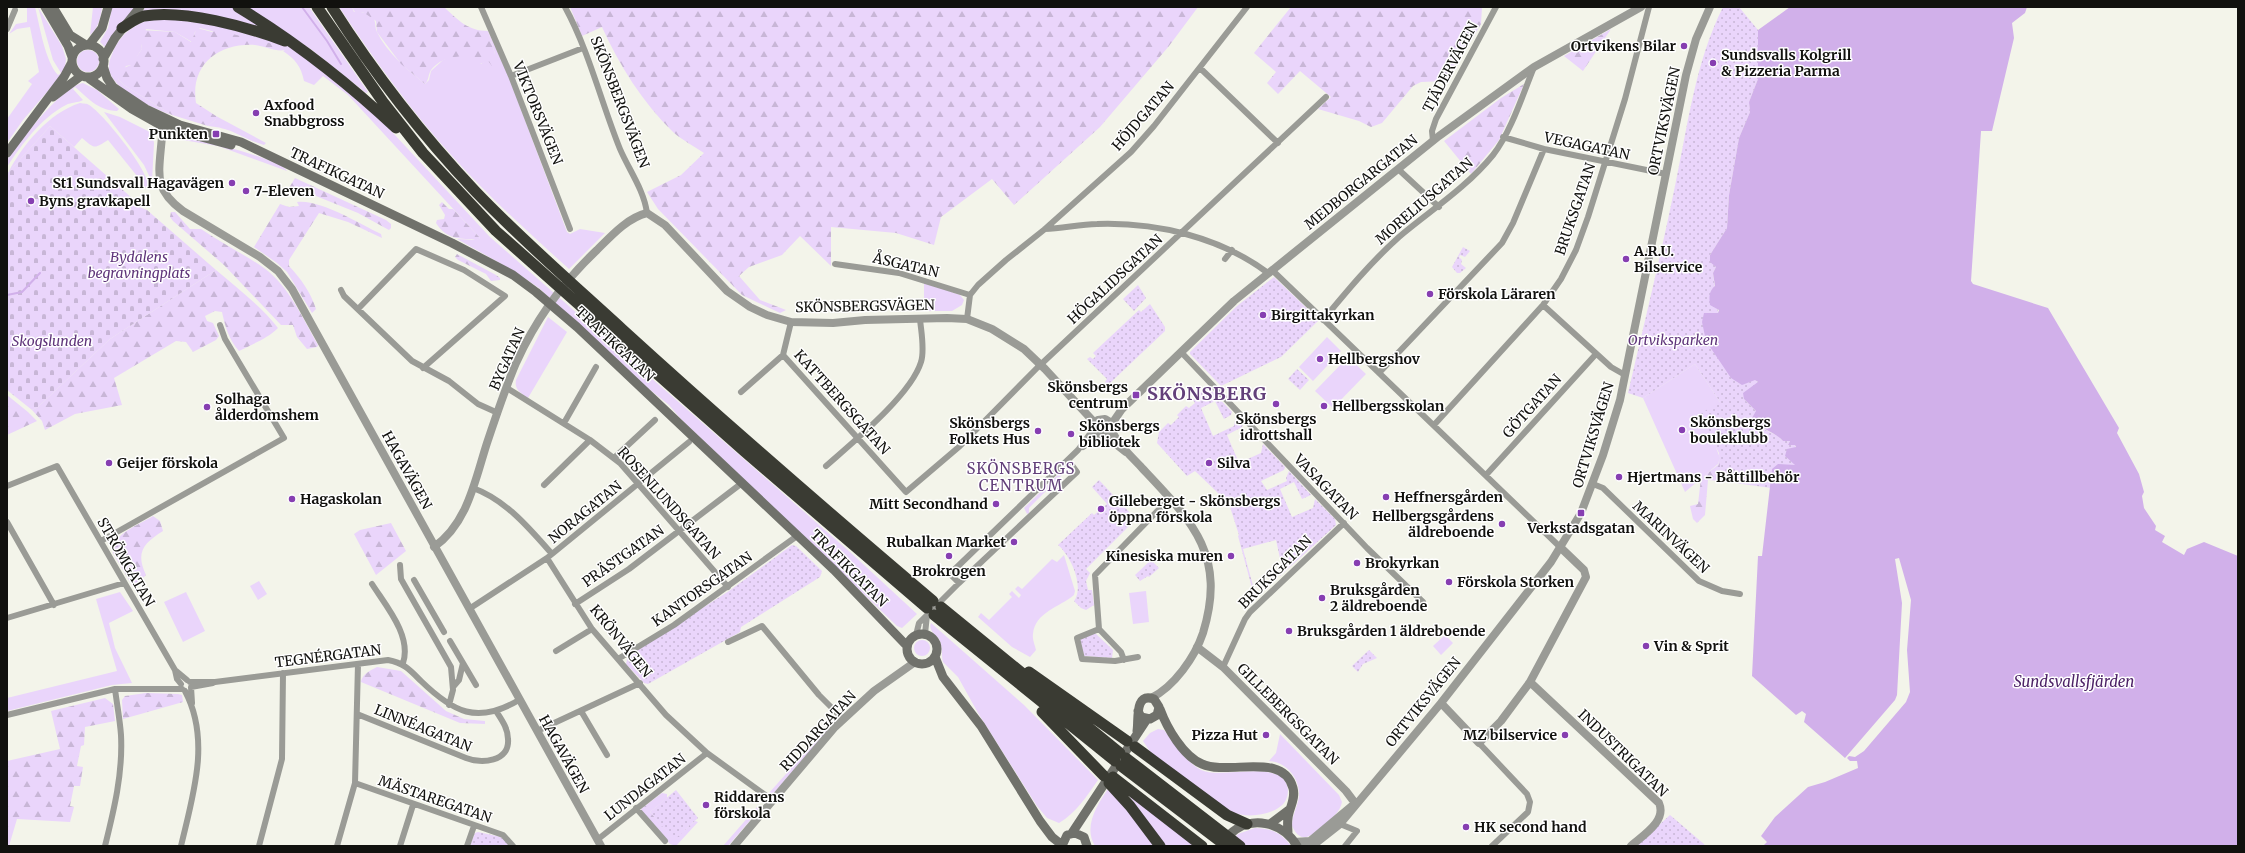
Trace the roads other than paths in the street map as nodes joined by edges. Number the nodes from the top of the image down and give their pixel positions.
1 (45, 7) edge
2 (53, 7) edge
3 (108, 7) edge
4 (140, 7) edge
5 (238, 7) edge
6 (317, 7) edge
7 (332, 7) edge
8 (481, 7) edge
9 (565, 7) edge
10 (1247, 7) edge
11 (1496, 7) edge
12 (1641, 7) edge
13 (1649, 7) edge
14 (1710, 7) edge
15 (15, 10) dead end
16 (122, 28) junction
17 (7, 29) edge
18 (295, 44) junction
19 (87, 45) junction
20 (583, 48) junction
21 (72, 60) junction
22 (103, 63) junction
23 (1534, 67) junction
24 (1200, 68) junction
25 (84, 76) junction
26 (511, 76) junction
27 (1326, 96) dead end
28 (42, 107) junction
29 (168, 124) junction
30 (1503, 137) junction
31 (1433, 140) junction
32 (1278, 143) junction
33 (1544, 149) junction
34 (7, 153) edge
35 (423, 153) junction
36 (1604, 163) junction
37 (1398, 169) junction
38 (1666, 174) junction
39 (1439, 207) junction
40 (647, 212) junction
41 (570, 229) dead end
42 (1045, 229) junction
43 (1181, 233) junction
44 (1232, 250) junction
45 (1225, 258) dead end
46 (835, 264) dead end
47 (1270, 271) junction
48 (340, 290) dead end
49 (970, 295) junction
50 (1542, 305) junction
51 (358, 309) junction
52 (920, 319) junction
53 (967, 319) junction
54 (1323, 320) junction
55 (791, 322) junction
56 (220, 325) dead end
57 (1181, 352) junction
58 (1596, 354) junction
59 (783, 355) junction
60 (1041, 365) junction
61 (596, 367) dead end
62 (423, 368) junction
63 (1379, 373) junction
64 (1625, 375) junction
65 (507, 388) junction
66 (741, 392) dead end
67 (1077, 402) junction
68 (1122, 408) junction
69 (498, 413) junction
70 (1103, 419) junction
71 (655, 420) dead end
72 (564, 423) junction
73 (1434, 425) junction
74 (1095, 426) junction
75 (1111, 427) junction
76 (1102, 434) junction
77 (857, 438) junction
78 (590, 440) junction
79 (689, 442) dead end
80 (1078, 450) junction
81 (1126, 452) junction
82 (614, 458) junction
83 (1068, 460) junction
84 (826, 466) dead end
85 (1486, 475) junction
86 (922, 480) joint
87 (742, 483) junction
88 (639, 484) junction
89 (1592, 484) junction
90 (544, 485) dead end
91 (7, 486) edge
92 (473, 488) junction
93 (1170, 498) junction
94 (7, 522) edge
95 (1344, 523) junction
96 (679, 531) junction
97 (797, 536) junction
98 (101, 541) junction
99 (434, 547) junction
100 (1560, 547) junction
101 (550, 556) junction
102 (400, 565) dead end
103 (414, 580) dead end
104 (124, 583) junction
105 (959, 583) junction
106 (372, 584) dead end
107 (728, 587) junction
108 (1740, 594) dead end
109 (1422, 602) dead end
110 (575, 604) junction
111 (54, 605) junction
112 (469, 609) junction
113 (932, 609) junction
114 (7, 618) edge
115 (889, 627) junction
116 (592, 629) junction
117 (966, 629) junction
118 (1099, 629) junction
119 (920, 631) junction
120 (444, 632) dead end
121 (450, 642) dead end
122 (728, 642) dead end
123 (907, 646) junction
124 (1197, 647) junction
125 (556, 651) dead end
126 (935, 657) junction
127 (1138, 657) dead end
128 (618, 659) junction
129 (1124, 660) junction
130 (914, 662) junction
131 (403, 663) junction
132 (463, 663) junction
133 (358, 664) junction
134 (926, 664) junction
135 (1223, 667) junction
136 (283, 673) junction
137 (943, 677) junction
138 (1008, 677) junction
139 (1530, 682) junction
140 (640, 683) junction
141 (1169, 684) junction
142 (186, 685) junction
143 (476, 685) dead end
144 (453, 687) junction
145 (114, 689) junction
146 (1151, 698) junction
147 (519, 700) junction
148 (1441, 703) junction
149 (449, 705) junction
150 (1159, 707) junction
151 (496, 711) junction
152 (581, 711) junction
153 (1138, 711) junction
154 (357, 714) junction
155 (7, 715) edge
156 (843, 719) junction
157 (1150, 719) junction
158 (537, 732) junction
159 (1171, 732) junction
160 (1137, 735) junction
161 (1479, 743) junction
162 (707, 753) junction
163 (607, 755) dead end
164 (1120, 760) junction
165 (1108, 777) junction
166 (355, 783) junction
167 (772, 800) junction
168 (1356, 803) junction
169 (413, 805) junction
170 (636, 808) junction
171 (1290, 809) junction
172 (1084, 816) junction
173 (1247, 824) junction
174 (1270, 824) junction
175 (1340, 824) junction
176 (474, 826) junction
177 (1045, 828) junction
178 (1209, 828) junction
179 (1069, 834) junction
180 (1288, 834) junction
181 (1229, 835) dead end
182 (665, 841) dead end
183 (1086, 842) edge
184 (599, 843) edge
185 (1296, 844) edge
186 (1062, 845) edge
187 (105, 846) edge
188 (181, 846) edge
189 (259, 846) edge
190 (337, 846) edge
191 (400, 846) edge
192 (468, 846) edge
193 (513, 846) edge
194 (734, 846) edge
195 (1160, 846) edge
196 (1202, 846) edge
197 (1226, 846) edge
198 (1240, 846) edge
199 (1312, 846) edge
200 (1345, 846) edge
201 (1492, 846) edge
202 (1631, 846) edge

1 - 21 main road
2 - 19 main road
3 - 19 main road
4 - 16 main road
5 - 18 highway
6 - 35 highway
7 - 113 highway
8 - 26 street, VIKTORSVÄGEN
9 - 20 street, SKÖNSBERGSVÄGEN
10 - 24 street, HÖJDGATAN
11 - 31 street, TJÄDERVÄGEN
12 - 23 street, MEDBORGARGATAN
13 - 36 street, BRUKSGATAN
14 - 38 street, ORTVIKSVÄGEN
15 - 17 street
16 - 18 highway
16 - 22 main road
18 - 35 highway
19 - 21 main road
19 - 22 main road
20 - 26 street
20 - 40 street, SKÖNSBERGSVÄGEN
21 - 25 main road
21 - 28 main road
22 - 25 main road
22 - 29 main road, TRAFIKGATAN
23 - 30 street, MORELIUSGATAN
23 - 31 street, MEDBORGARGATAN
24 - 32 street
24 - 42 street, HÖJDGATAN
25 - 28 main road
25 - 29 main road, TRAFIKGATAN
26 - 41 street, VIKTORSVÄGEN
27 - 32 street, HÖGALIDSGATAN
28 - 34 main road
29 - 87 main road, TRAFIKGATAN
29 - 99 street, HAGAVÄGEN
30 - 33 street, VEGAGATAN
30 - 39 street, MORELIUSGATAN
31 - 37 street, MEDBORGARGATAN
32 - 43 street, HÖGALIDSGATAN
33 - 36 street, VEGAGATAN
33 - 63 street
35 - 113 highway
36 - 38 street, VEGAGATAN
36 - 50 street, BRUKSGATAN
37 - 39 street
37 - 47 street, MEDBORGARGATAN
38 - 64 street, ORTVIKSVÄGEN
39 - 54 street, MORELIUSGATAN
40 - 55 street, SKÖNSBERGSVÄGEN
40 - 65 street, BYGATAN
42 - 43 street
42 - 49 street, HÖJDGATAN
43 - 44 street
43 - 60 street, HÖGALIDSGATAN
44 - 45 street
44 - 47 street
46 - 49 street, ÅSGATAN
47 - 54 street
47 - 57 street, MEDBORGARGATAN
48 - 51 street
49 - 53 street
50 - 58 street
50 - 73 street, BRUKSGATAN
51 - 62 street
51 - 62 street
52 - 53 street, SKÖNSBERGSVÄGEN
52 - 55 street, SKÖNSBERGSVÄGEN
52 - 77 street
53 - 60 street, SKÖNSBERGSVÄGEN
54 - 63 street
55 - 59 street
56 - 98 street
57 - 68 street, MEDBORGARGATAN
57 - 95 street, VASAGATAN
58 - 64 street
58 - 85 street, GÖTGATAN
59 - 66 street, KATTBERGSGATAN
59 - 77 street, KATTBERGSGATAN
60 - 67 street, SKÖNSBERGSVÄGEN
60 - 86 street, HÖGALIDSGATAN
61 - 72 street
62 - 69 street
63 - 73 street
64 - 89 street, ORTVIKSVÄGEN
65 - 69 street, BYGATAN
65 - 72 street, ROSENLUNDSGATAN
67 - 70 street, SKÖNSBERGSVÄGEN
67 - 74 street, SKÖNSBERGSVÄGEN
68 - 70 street, MEDBORGARGATAN
68 - 75 street, MEDBORGARGATAN
69 - 92 street, BYGATAN
70 - 74 street
70 - 75 street
71 - 82 street
72 - 78 street, ROSENLUNDSGATAN
73 - 85 street
74 - 76 street
74 - 80 street
75 - 76 street
75 - 81 street
76 - 80 street
76 - 81 street
77 - 84 street
77 - 86 street, KATTBERGSGATAN
78 - 82 street, ROSENLUNDSGATAN
78 - 90 street
79 - 88 street, NORAGATAN
80 - 83 street
81 - 93 street
82 - 88 street, ROSENLUNDSGATAN
83 - 105 street
83 - 105 street
85 - 100 street
87 - 96 street, PRÄSTGATAN
87 - 97 main road, TRAFIKGATAN
88 - 96 street, ROSENLUNDSGATAN
88 - 101 street, NORAGATAN
89 - 100 street, ORTVIKSVÄGEN
89 - 108 street, MARINVÄGEN
91 - 98 street, STRÖMGATAN
92 - 99 street, BYGATAN
92 - 101 street, KRÖNVÄGEN
93 - 118 street
93 - 124 street
94 - 111 street
95 - 109 street, VASAGATAN
95 - 135 street, BRUKSGATAN
96 - 107 street, ROSENLUNDSGATAN
96 - 110 street, PRÄSTGATAN
97 - 107 street, KANTORSGATAN
97 - 115 main road, TRAFIKGATAN
98 - 104 street, STRÖMGATAN
99 - 112 street, HAGAVÄGEN
100 - 139 street
100 - 148 street, ORTVIKSVÄGEN
101 - 110 street, KRÖNVÄGEN
101 - 112 street, NORAGATAN
102 - 144 street
103 - 120 street
104 - 111 street
104 - 142 street, STRÖMGATAN
105 - 113 street
106 - 131 street
107 - 128 street, KANTORSGATAN
110 - 116 street, KRÖNVÄGEN
111 - 114 street
112 - 147 street, HAGAVÄGEN
113 - 117 highway
113 - 119 street
113 - 138 highway
115 - 119 main road, TRAFIKGATAN
115 - 123 main road, TRAFIKGATAN
116 - 125 street
116 - 128 street, KRÖNVÄGEN
117 - 164 highway
117 - 173 highway
118 - 129 street
118 - 129 street
119 - 123 main road
119 - 126 main road
121 - 132 street
122 - 156 street
123 - 130 main road
124 - 135 street, GILLEBERGSGATAN
124 - 141 street
126 - 134 main road
126 - 137 main road
127 - 129 street
128 - 140 street, KRÖNVÄGEN
130 - 134 main road
130 - 156 street, RIDDARGATAN
131 - 133 street, TEGNÉRGATAN
131 - 149 street
132 - 143 street
132 - 144 street
133 - 136 street, TEGNÉRGATAN
133 - 154 street
134 - 137 main road
135 - 168 street, GILLEBERGSGATAN
136 - 142 street, TEGNÉRGATAN
136 - 189 street
137 - 177 main road
138 - 164 highway
138 - 165 highway
139 - 161 street
139 - 202 street, INDUSTRIGATAN
140 - 152 street
140 - 162 street, KRÖNVÄGEN
141 - 146 street
141 - 150 street
142 - 145 street, TEGNÉRGATAN
142 - 188 street, STRÖMGATAN
144 - 149 street
145 - 155 street, TEGNÉRGATAN
145 - 187 street
146 - 150 main road
146 - 153 main road
147 - 151 street
147 - 158 street, HAGAVÄGEN
148 - 161 street
148 - 168 street, ORTVIKSVÄGEN
149 - 151 street
150 - 157 main road
150 - 159 main road
151 - 154 street, LINNÉAGATAN
152 - 158 street
152 - 163 street
153 - 157 main road
153 - 160 main road
154 - 166 street
156 - 167 street, RIDDARGATAN
157 - 159 main road
157 - 160 main road
158 - 184 street, HAGAVÄGEN
159 - 171 main road
160 - 172 main road
161 - 201 street
162 - 167 street, KRÖNVÄGEN
162 - 170 street, LUNDAGATAN
164 - 178 highway
165 - 195 highway
165 - 196 highway
166 - 169 street, MÄSTAREGATAN
166 - 190 street
167 - 194 street, RIDDARGATAN
168 - 175 street, ORTVIKSVÄGEN
168 - 185 street, ORTVIKSVÄGEN
169 - 176 street, MÄSTAREGATAN
169 - 191 street
170 - 182 street
170 - 184 street, LUNDAGATAN
171 - 174 main road
171 - 180 main road
172 - 179 main road
172 - 183 main road
173 - 174 main road
173 - 181 main road
174 - 180 main road
175 - 199 street, ORTVIKSVÄGEN
175 - 200 street
176 - 192 street
176 - 193 street, MÄSTAREGATAN
177 - 179 main road
177 - 186 main road
178 - 197 highway
178 - 198 highway
179 - 183 main road
179 - 186 main road
180 - 185 main road

